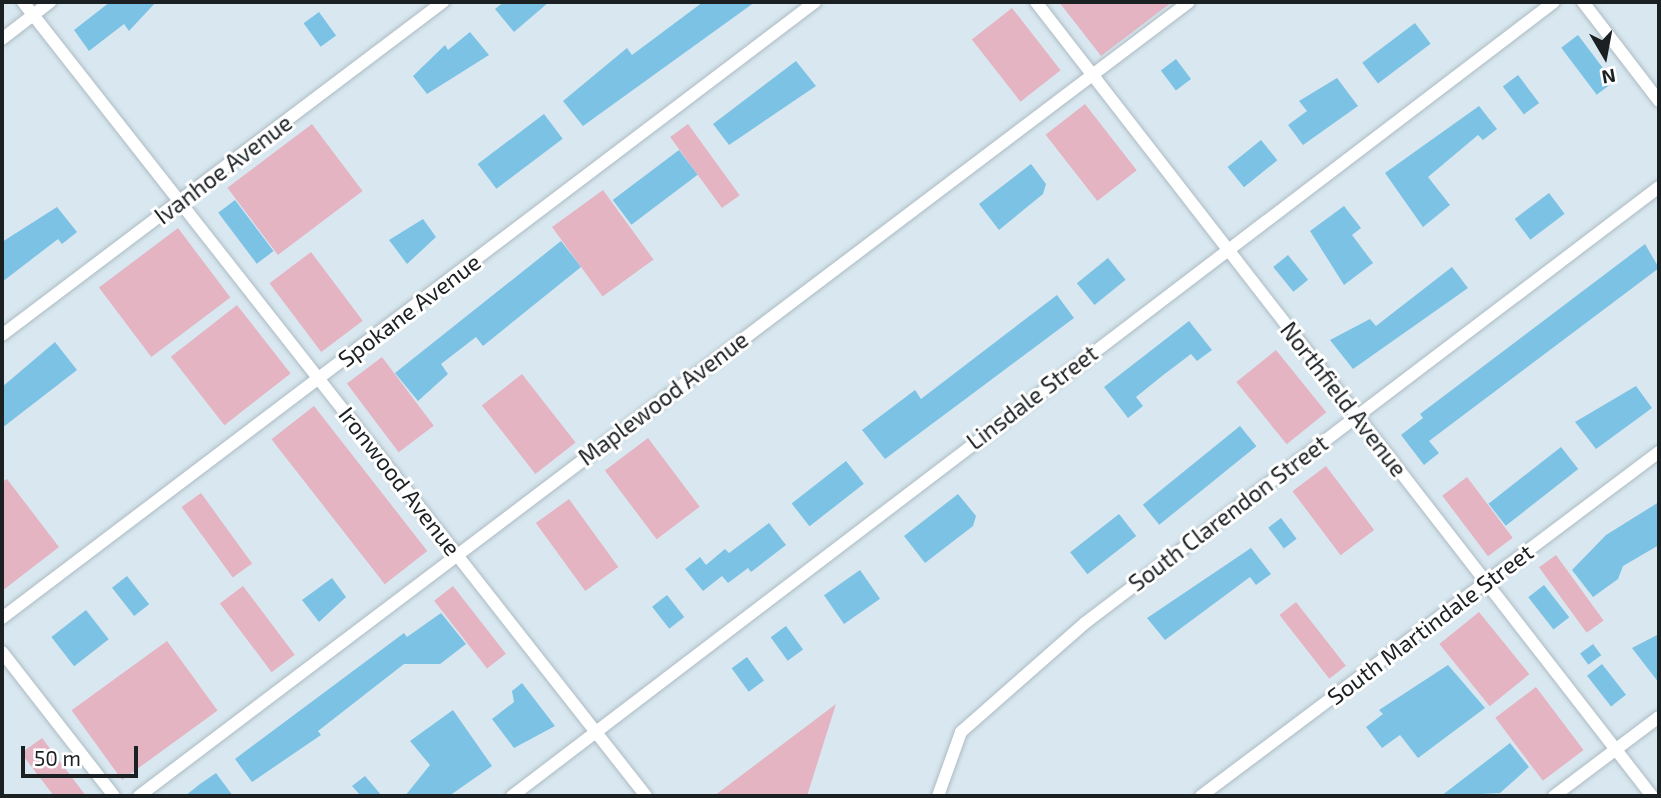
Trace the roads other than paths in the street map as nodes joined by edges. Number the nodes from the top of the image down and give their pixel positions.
1 (23, 2) edge
2 (50, 2) edge
3 (443, 2) edge
4 (815, 2) edge
5 (1036, 2) edge
6 (1189, 2) edge
7 (1554, 2) edge
8 (1583, 2) edge
9 (33, 15) junction
10 (2, 39) edge
11 (1092, 74) junction
12 (1659, 101) edge
13 (1659, 187) edge
14 (181, 200) junction
15 (1227, 248) junction
16 (2, 335) edge
17 (320, 377) junction
18 (1356, 415) junction
19 (1659, 452) edge
20 (457, 555) junction
21 (1486, 582) junction
22 (2, 618) edge
23 (2, 652) edge
24 (1659, 717) edge
25 (595, 733) junction
26 (1616, 750) junction
27 (114, 796) edge
28 (139, 796) edge
29 (512, 796) edge
30 (646, 796) edge
31 (938, 796) edge
32 (1201, 796) edge
33 (1554, 796) edge
34 (1652, 796) edge

1 - 9 street, Ironwood Avenue
2 - 9 street
3 - 14 street, Ivanhoe Avenue
4 - 17 street, Spokane Avenue
5 - 11 street, Northfield Avenue
6 - 11 street, Maplewood Avenue
7 - 15 street, Linsdale Street
8 - 12 street
9 - 10 street
9 - 14 street, Ironwood Avenue
11 - 15 street, Northfield Avenue
11 - 20 street, Maplewood Avenue
13 - 18 street, South Clarendon Street
14 - 16 street, Ivanhoe Avenue
14 - 17 street, Ironwood Avenue
15 - 18 street, Northfield Avenue
15 - 25 street, Linsdale Street
17 - 20 street, Ironwood Avenue
17 - 22 street, Spokane Avenue
18 - 21 street, Northfield Avenue
18 - 31 street, South Clarendon Street
19 - 21 street, South Martindale Street
20 - 25 street, Ironwood Avenue
20 - 28 street, Maplewood Avenue
21 - 26 street, Northfield Avenue
21 - 32 street, South Martindale Street
23 - 27 street
24 - 26 street
25 - 29 street, Linsdale Street
25 - 30 street, Ironwood Avenue
26 - 33 street
26 - 34 street, Northfield Avenue

